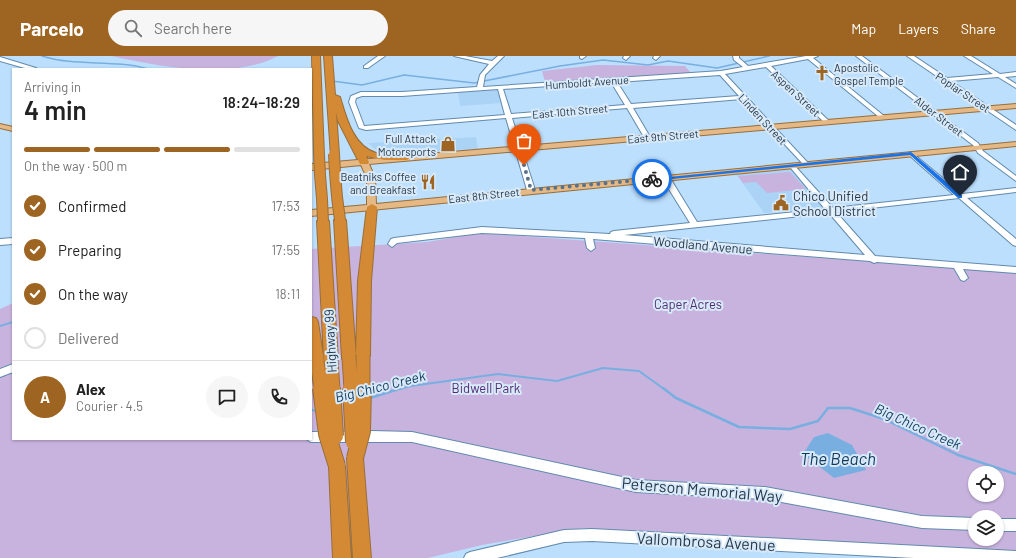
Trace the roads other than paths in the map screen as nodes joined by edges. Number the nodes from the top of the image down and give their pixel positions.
1 (316, 56) edge
2 (328, 56) edge
3 (382, 56) edge
4 (457, 56) edge
5 (501, 56) edge
6 (812, 56) edge
7 (859, 56) edge
8 (910, 56) edge
9 (967, 56) edge
10 (737, 58) edge
11 (0, 59) edge
12 (494, 63) junction
13 (766, 64) junction
14 (366, 67) dead end
15 (31, 68) edge
16 (747, 68) junction
17 (721, 73) junction
18 (1016, 74) edge
19 (1000, 76) junction
20 (317, 80) junction
21 (613, 80) junction
22 (946, 80) junction
23 (331, 82) junction
24 (479, 86) junction
25 (1016, 86) edge
26 (500, 88) junction
27 (312, 95) edge
28 (357, 95) joint
29 (743, 97) junction
30 (629, 106) junction
31 (1016, 106) edge
32 (988, 108) junction
33 (933, 112) junction
34 (508, 116) junction
35 (881, 116) junction
36 (0, 121) edge
37 (826, 121) junction
38 (12, 124) edge
39 (0, 126) edge
40 (771, 126) junction
41 (1016, 128) edge
42 (12, 129) edge
43 (349, 134) junction
44 (647, 137) junction
45 (1016, 144) edge
46 (977, 148) junction
47 (518, 149) junction
48 (911, 154) junction
49 (404, 158) junction
50 (364, 162) junction
51 (806, 164) junction
52 (792, 166) junction
53 (312, 167) edge
54 (666, 178) junction
55 (1016, 179) edge
56 (531, 190) junction
57 (1016, 190) edge
58 (960, 196) junction
59 (372, 207) junction
60 (831, 210) junction
61 (312, 213) edge
62 (694, 224) junction
63 (589, 236) junction
64 (610, 237) junction
65 (12, 241) edge
66 (0, 242) edge
67 (392, 244) dead end
68 (1016, 244) edge
69 (591, 248) dead end
70 (874, 260) junction
71 (957, 266) junction
72 (1016, 270) edge
73 (964, 278) dead end
74 (312, 325) edge
75 (356, 356) junction
76 (324, 361) junction
77 (12, 368) edge
78 (0, 373) edge
79 (312, 437) edge
80 (968, 524) edge
81 (1004, 525) edge
82 (1016, 525) edge
83 (489, 555) edge
84 (1016, 557) edge
85 (342, 558) edge
86 (362, 558) edge
87 (470, 558) edge

1 - 20 highway, Highway 99
2 - 23 highway
3 - 14 street
4 - 12 street
5 - 12 street
6 - 13 street, Humboldt Avenue
6 - 35 street
7 - 33 street, Alder Street
8 - 22 street, Poplar Street
9 - 19 street
10 - 16 street
11 - 15 street
12 - 24 street
13 - 16 street, Humboldt Avenue
13 - 37 street, Aspen Street
16 - 17 street, Humboldt Avenue
17 - 21 street, Humboldt Avenue
17 - 29 street, Linden Street
18 - 19 street
19 - 22 street
19 - 25 street
20 - 27 highway
20 - 76 highway, Highway 99, bridge
21 - 26 street, Humboldt Avenue
21 - 30 street
22 - 32 street, Poplar Street
23 - 43 highway
23 - 75 highway, bridge
24 - 26 street, Humboldt Avenue
24 - 28 street, Humboldt Avenue
26 - 34 street
28 - 34 street, East 10th Street
29 - 30 street, East 10th Street
29 - 40 street, Linden Street
30 - 34 street, East 10th Street
30 - 44 street
31 - 32 main road, East 9th Street
32 - 33 main road, East 9th Street
32 - 41 street, Poplar Street
33 - 35 main road, East 9th Street
33 - 46 street, Alder Street
34 - 47 street
35 - 37 main road, East 9th Street
36 - 38 main road
37 - 40 main road, East 9th Street
39 - 42 main road
40 - 44 main road, East 9th Street
40 - 51 street, Linden Street
43 - 49 highway
43 - 50 highway
44 - 47 main road, East 9th Street
45 - 46 main road, East 8th Street
46 - 48 main road, East 8th Street
46 - 55 street, Alder Street
47 - 49 main road, East 9th Street
47 - 56 street
48 - 51 main road, East 8th Street
48 - 58 street
49 - 50 main road, East 9th Street
50 - 53 main road, East 9th Street
50 - 59 main road
51 - 52 main road, East 8th Street
52 - 54 main road, East 8th Street
52 - 60 street
54 - 56 main road, East 8th Street
54 - 62 street
56 - 59 main road, East 8th Street
57 - 58 street
58 - 60 street
58 - 68 street
59 - 61 main road, East 8th Street
59 - 75 highway
60 - 62 street
60 - 70 street
62 - 64 street
63 - 64 street, Woodland Avenue
63 - 67 street, Woodland Avenue
63 - 69 street
64 - 70 street, Woodland Avenue
65 - 66 street
70 - 71 street, Woodland Avenue
71 - 72 street, Woodland Avenue
71 - 73 street
74 - 76 highway
75 - 86 highway, bridge
76 - 85 highway, bridge
77 - 78 street
79 - 80 street, Peterson Memorial Way
81 - 82 street
83 - 84 street, Vallombrosa Avenue
83 - 87 street, Vallombrosa Avenue

